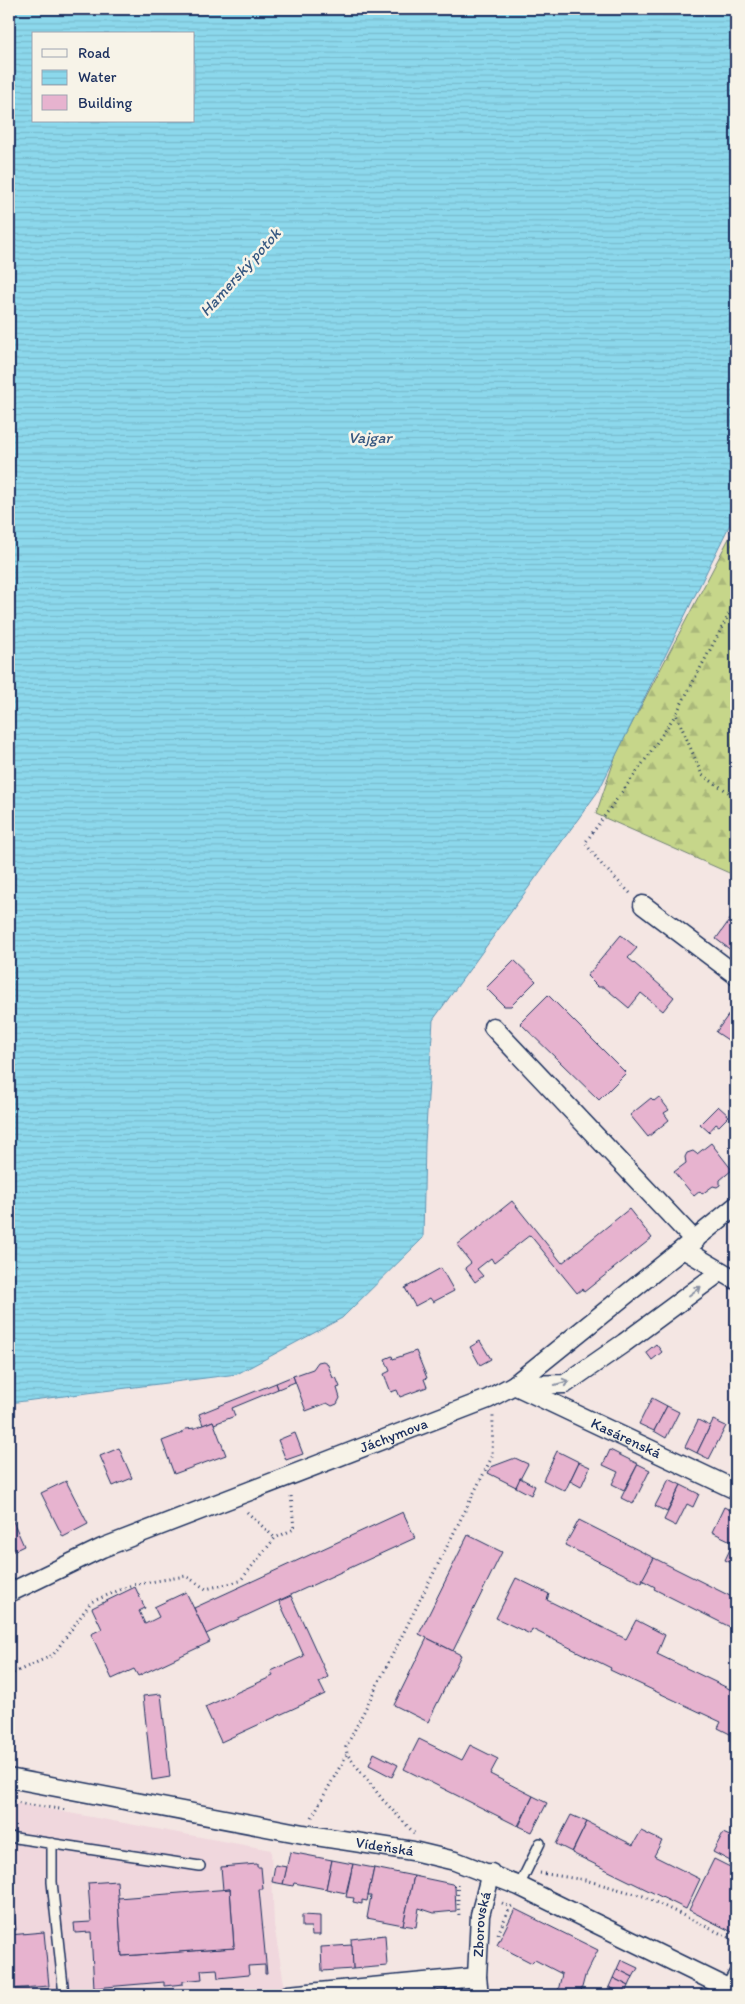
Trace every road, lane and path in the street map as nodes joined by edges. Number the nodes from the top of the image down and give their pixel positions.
1 (736, 600) edge
2 (676, 714) junction
3 (736, 797) edge
4 (643, 905) joint
5 (736, 975) edge
6 (493, 1027) dead end
7 (736, 1206) edge
8 (689, 1245) junction
9 (720, 1272) junction
10 (736, 1280) edge
11 (514, 1385) junction
12 (493, 1417) dead end
13 (290, 1490) dead end
14 (736, 1490) edge
15 (242, 1509) dead end
16 (275, 1538) junction
17 (9, 1593) edge
18 (9, 1674) edge
19 (347, 1754) junction
20 (9, 1778) edge
21 (312, 1817) dead end
22 (416, 1835) dead end
23 (9, 1837) edge
24 (52, 1843) junction
25 (540, 1843) dead end
26 (200, 1866) dead end
27 (491, 1874) junction
28 (523, 1878) junction
29 (736, 1941) edge
30 (736, 1969) edge
31 (477, 1977) junction
32 (731, 1990) edge
33 (47, 1995) edge
34 (64, 1995) edge
35 (288, 1995) edge
36 (479, 1995) edge

1 - 2 path
2 - 3 path
2 - 4 path
4 - 5 street
6 - 8 street
7 - 8 street, Jáchymova
8 - 9 street
8 - 11 street, Jáchymova
9 - 10 street
11 -> 9 street
11 - 14 street, Kasárenská
11 - 17 street, Jáchymova
12 - 19 path
13 - 16 path
15 - 16 path
16 - 18 path
19 - 21 path
19 - 22 path
20 - 27 street, Vídeňská
23 - 24 lane
24 - 26 lane
24 - 34 lane
25 - 28 lane
27 - 28 street, Vídeňská
27 - 31 street, Zborovská
28 - 29 path
28 - 32 street, Vídeňská
30 - 32 lane
31 - 35 street, Zborovská
31 - 36 street, Zborovská
33 - 34 lane

